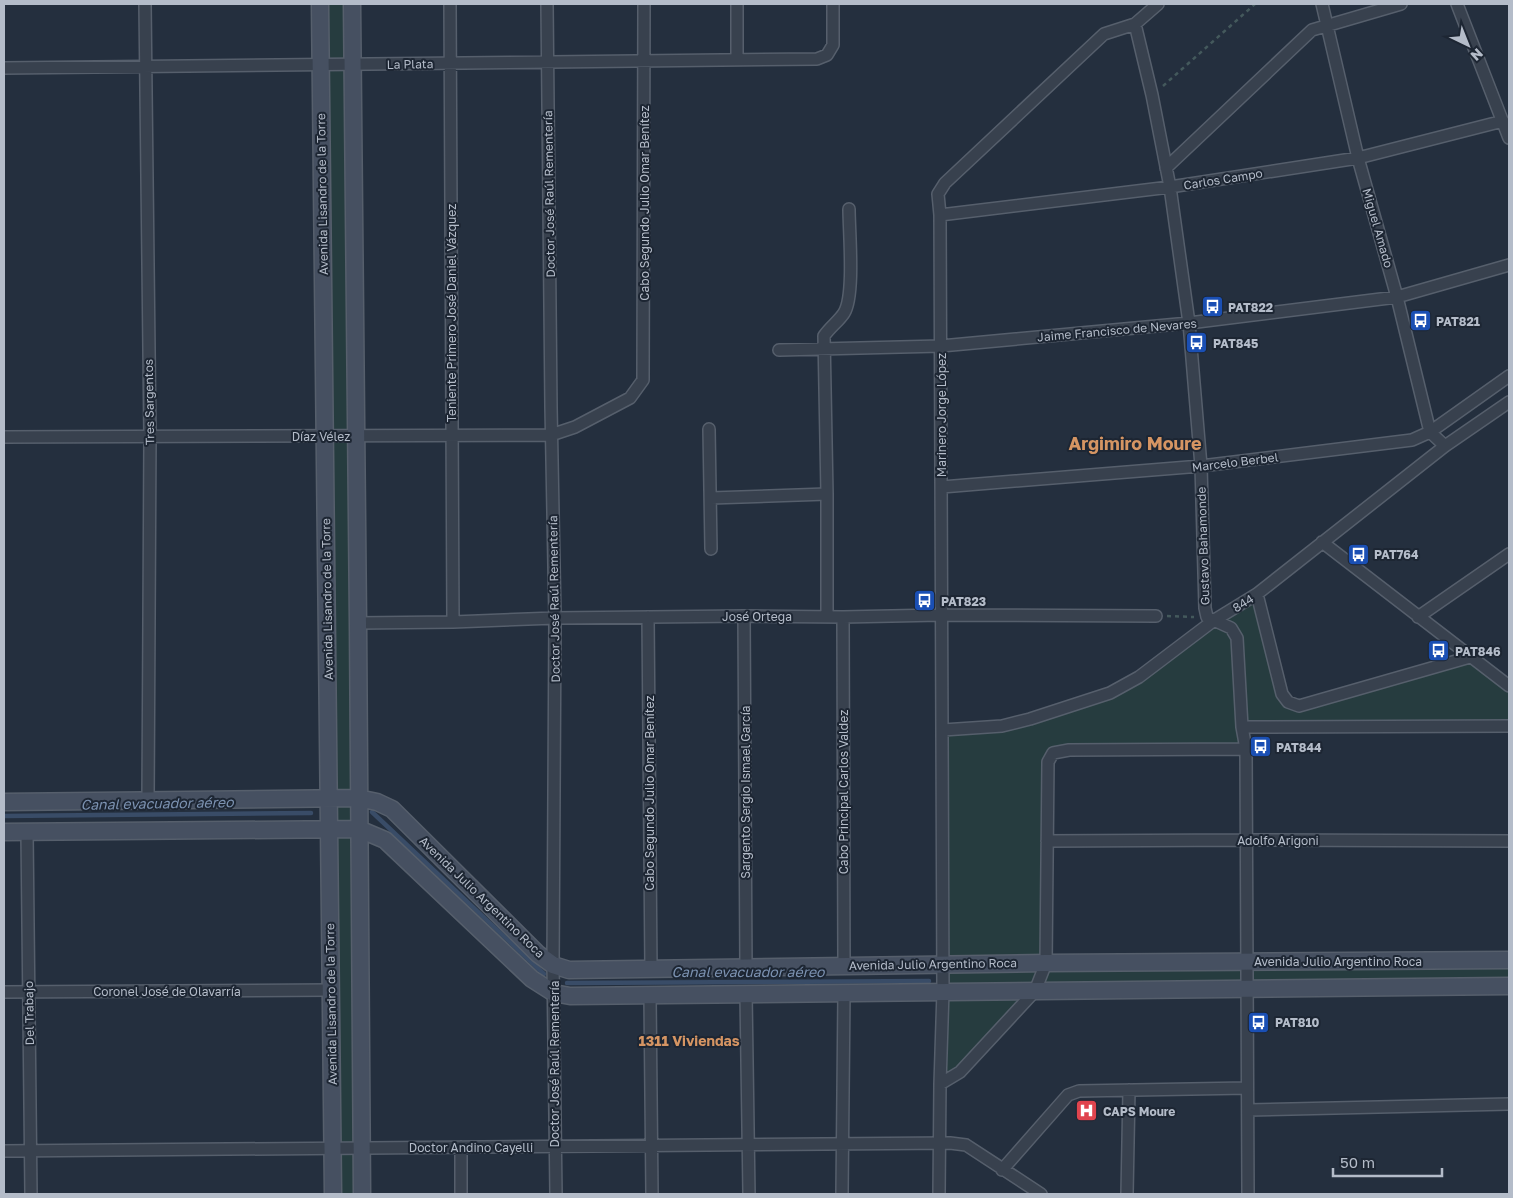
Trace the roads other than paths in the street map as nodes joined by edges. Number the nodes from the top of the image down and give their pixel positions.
1 (146, 4) edge
2 (320, 4) edge
3 (352, 4) edge
4 (450, 4) edge
5 (547, 4) edge
6 (644, 4) edge
7 (737, 4) edge
8 (833, 4) edge
9 (1158, 4) edge
10 (1322, 4) edge
11 (1401, 4) edge
12 (1457, 4) edge
13 (1135, 24) junction
14 (1327, 25) junction
15 (737, 60) junction
16 (644, 61) junction
17 (548, 62) junction
18 (353, 64) junction
19 (450, 64) junction
20 (321, 65) junction
21 (146, 67) junction
22 (4, 68) edge
23 (1503, 121) junction
24 (1509, 138) edge
25 (1358, 158) junction
26 (1166, 168) junction
27 (1170, 187) junction
28 (849, 209) dead end
29 (940, 215) junction
30 (1509, 265) edge
31 (1397, 297) junction
32 (1189, 323) junction
33 (941, 346) junction
34 (824, 349) junction
35 (779, 350) dead end
36 (1509, 376) edge
37 (630, 398) joint
38 (1509, 402) edge
39 (709, 429) dead end
40 (1430, 432) junction
41 (452, 435) junction
42 (551, 435) junction
43 (325, 436) junction
44 (356, 436) junction
45 (150, 437) junction
46 (4, 438) edge
47 (1445, 446) junction
48 (1201, 466) junction
49 (942, 487) junction
50 (827, 494) junction
51 (711, 498) junction
52 (1322, 542) junction
53 (711, 548) dead end
54 (1509, 554) edge
55 (1257, 594) junction
56 (940, 615) junction
57 (744, 616) junction
58 (827, 616) junction
59 (1156, 616) road end
60 (648, 617) junction
61 (1418, 617) junction
62 (555, 618) junction
63 (842, 618) junction
64 (1210, 619) junction
65 (453, 622) junction
66 (358, 623) junction
67 (1470, 658) junction
68 (1509, 686) edge
69 (1509, 726) edge
70 (1242, 727) junction
71 (943, 730) junction
72 (1246, 749) junction
73 (329, 798) junction
74 (358, 798) junction
75 (148, 801) junction
76 (4, 802) edge
77 (329, 829) junction
78 (359, 829) junction
79 (4, 832) edge
80 (27, 833) junction
81 (1246, 840) junction
82 (1509, 841) edge
83 (1047, 842) junction
84 (1509, 960) edge
85 (1247, 961) junction
86 (1046, 962) junction
87 (554, 965) junction
88 (942, 965) junction
89 (844, 966) junction
90 (746, 968) junction
91 (650, 970) junction
92 (1509, 986) edge
93 (1247, 989) junction
94 (331, 990) junction
95 (943, 991) junction
96 (1035, 991) junction
97 (4, 992) edge
98 (29, 992) junction
99 (554, 993) junction
100 (844, 993) junction
101 (746, 994) junction
102 (650, 996) junction
103 (940, 1084) junction
104 (1248, 1088) junction
105 (1129, 1090) junction
106 (1509, 1104) edge
107 (1248, 1110) junction
108 (939, 1143) junction
109 (842, 1144) junction
110 (748, 1145) junction
111 (555, 1146) junction
112 (652, 1146) junction
113 (461, 1147) junction
114 (333, 1148) junction
115 (361, 1148) junction
116 (4, 1151) edge
117 (30, 1151) junction
118 (1002, 1170) junction
119 (31, 1194) edge
120 (333, 1194) edge
121 (362, 1194) edge
122 (461, 1194) edge
123 (556, 1194) edge
124 (652, 1194) edge
125 (749, 1194) edge
126 (842, 1194) edge
127 (939, 1194) edge
128 (1041, 1194) edge
129 (1127, 1194) edge
130 (1248, 1194) edge

1 - 21 street, Tres Sargentos
2 - 20 main road, Avenida Lisandro de la Torre
3 - 18 main road
4 - 19 street, Teniente Primero José Daniel Vázquez
5 - 17 street, Doctor José Raúl Rementería
6 - 16 street, Cabo Segundo Julio Omar Benítez
7 - 15 street
8 - 15 street, La Plata
9 - 13 street
10 - 14 street, Miguel Amado
11 - 14 street
12 - 23 street
13 - 26 street, Gustavo Bahamonde
13 - 29 street, Marinero Jorge López
14 - 25 street, Miguel Amado
14 - 26 street
15 - 16 street, La Plata
16 - 17 street, La Plata
16 - 37 street, Cabo Segundo Julio Omar Benítez
17 - 19 street, La Plata
17 - 42 street, Doctor José Raúl Rementería
18 - 19 street, La Plata
18 - 20 street, La Plata
18 - 44 main road
19 - 41 street, Teniente Primero José Daniel Vázquez
20 - 21 street, La Plata
20 - 43 main road, Avenida Lisandro de la Torre
21 - 22 street, La Plata
21 - 45 street, Tres Sargentos
23 - 24 street
23 - 25 street, Carlos Campo
25 - 27 street, Carlos Campo
25 - 31 street, Miguel Amado
26 - 27 street, Gustavo Bahamonde
27 - 29 street, Carlos Campo
27 - 32 street, Gustavo Bahamonde
28 - 34 street
29 - 33 street, Marinero Jorge López
30 - 31 street, Jaime Francisco de Nevares
31 - 32 street, Jaime Francisco de Nevares
31 - 40 street, Miguel Amado
32 - 33 street, Jaime Francisco de Nevares
32 - 48 street, Gustavo Bahamonde
33 - 34 street, Jaime Francisco de Nevares
33 - 49 street, Marinero Jorge López
34 - 35 street, Jaime Francisco de Nevares
34 - 50 street
36 - 40 street, Marcelo Berbel
37 - 42 street, Díaz Vélez
38 - 47 street, 844
39 - 51 street
40 - 47 street
40 - 48 street, Marcelo Berbel
41 - 42 street, Díaz Vélez
41 - 44 street, Díaz Vélez
41 - 65 street, Teniente Primero José Daniel Vázquez
42 - 62 street, Doctor José Raúl Rementería
43 - 44 street, Díaz Vélez
43 - 45 street, Díaz Vélez
43 - 73 main road, Avenida Lisandro de la Torre
44 - 66 main road
45 - 46 street, Díaz Vélez
45 - 75 street, Tres Sargentos
47 - 52 street, 844
48 - 49 street, Marcelo Berbel
48 - 64 street, Gustavo Bahamonde
49 - 56 street, Marinero Jorge López
50 - 51 street
50 - 58 street
51 - 53 street
52 - 55 street, 844
52 - 61 street
54 - 61 street
55 - 64 street, 844
55 - 67 street
56 - 59 street, José Ortega
56 - 63 street, José Ortega
56 - 71 street, Marinero Jorge López
57 - 58 street, José Ortega
57 - 60 street, José Ortega
57 - 90 street, Sargento Sergio Ismael García
58 - 63 street, José Ortega
60 - 62 street, José Ortega
60 - 91 street, Cabo Segundo Julio Omar Benítez
61 - 67 street
62 - 65 street, José Ortega
62 - 87 street, Doctor José Raúl Rementería
63 - 89 street, Cabo Principal Carlos Valdez
64 - 70 street, Gustavo Bahamonde
64 - 71 street, 844
65 - 66 street, José Ortega
66 - 74 main road
67 - 68 street
69 - 70 street
70 - 72 street, Gustavo Bahamonde
71 - 88 street, Marinero Jorge López
72 - 81 street, Gustavo Bahamonde
72 - 83 street
73 - 74 main road, Avenida Julio Argentino Roca
73 - 75 main road, Avenida Julio Argentino Roca
73 - 77 main road, Avenida Lisandro de la Torre
74 - 78 main road
74 - 87 main road, Avenida Julio Argentino Roca
75 - 76 main road, Avenida Julio Argentino Roca
77 - 78 main road, Avenida Julio Argentino Roca
77 - 80 main road, Avenida Julio Argentino Roca
77 - 94 main road, Avenida Lisandro de la Torre
78 - 99 main road, Avenida Julio Argentino Roca
78 - 115 main road
79 - 80 main road, Avenida Julio Argentino Roca
80 - 98 street, Del Trabajo
81 - 82 street, Adolfo Arigoni
81 - 83 street, Adolfo Arigoni
81 - 85 street, Gustavo Bahamonde
83 - 86 street
84 - 85 main road, Avenida Julio Argentino Roca
85 - 86 main road, Avenida Julio Argentino Roca
85 - 93 street, Gustavo Bahamonde
86 - 88 main road, Avenida Julio Argentino Roca
86 - 96 street
87 - 91 main road, Avenida Julio Argentino Roca
87 - 99 street, Doctor José Raúl Rementería
88 - 89 main road, Avenida Julio Argentino Roca
88 - 95 street, Marinero Jorge López
89 - 90 main road, Avenida Julio Argentino Roca
90 - 91 main road, Avenida Julio Argentino Roca
92 - 93 main road, Avenida Julio Argentino Roca
93 - 96 main road, Avenida Julio Argentino Roca
93 - 104 street
94 - 98 street, Coronel José de Olavarría
94 - 114 main road, Avenida Lisandro de la Torre
95 - 96 main road, Avenida Julio Argentino Roca
95 - 100 main road, Avenida Julio Argentino Roca
95 - 103 street
96 - 103 street
97 - 98 street, Coronel José de Olavarría
98 - 117 street, Del Trabajo
99 - 102 main road, Avenida Julio Argentino Roca
99 - 111 street, Doctor José Raúl Rementería
100 - 101 main road, Avenida Julio Argentino Roca
100 - 109 street
101 - 102 main road, Avenida Julio Argentino Roca
101 - 110 street
102 - 112 street
103 - 108 street
104 - 105 street
104 - 107 street
105 - 118 street
105 - 129 street
106 - 107 street
107 - 130 street
108 - 109 street, Doctor Andino Cayelli
108 - 118 street, Doctor Andino Cayelli
108 - 127 street
109 - 110 street, Doctor Andino Cayelli
109 - 126 street
110 - 112 street, Doctor Andino Cayelli
110 - 125 street
111 - 112 street, Doctor Andino Cayelli
111 - 113 street, Doctor Andino Cayelli
111 - 123 street, Doctor José Raúl Rementería
112 - 124 street
113 - 115 street, Doctor Andino Cayelli
113 - 122 street
114 - 115 street, Doctor Andino Cayelli
114 - 117 street, Doctor Andino Cayelli
114 - 120 main road, Avenida Lisandro de la Torre
115 - 121 main road
116 - 117 street, Doctor Andino Cayelli
117 - 119 street, Del Trabajo
118 - 128 street, Doctor Andino Cayelli

